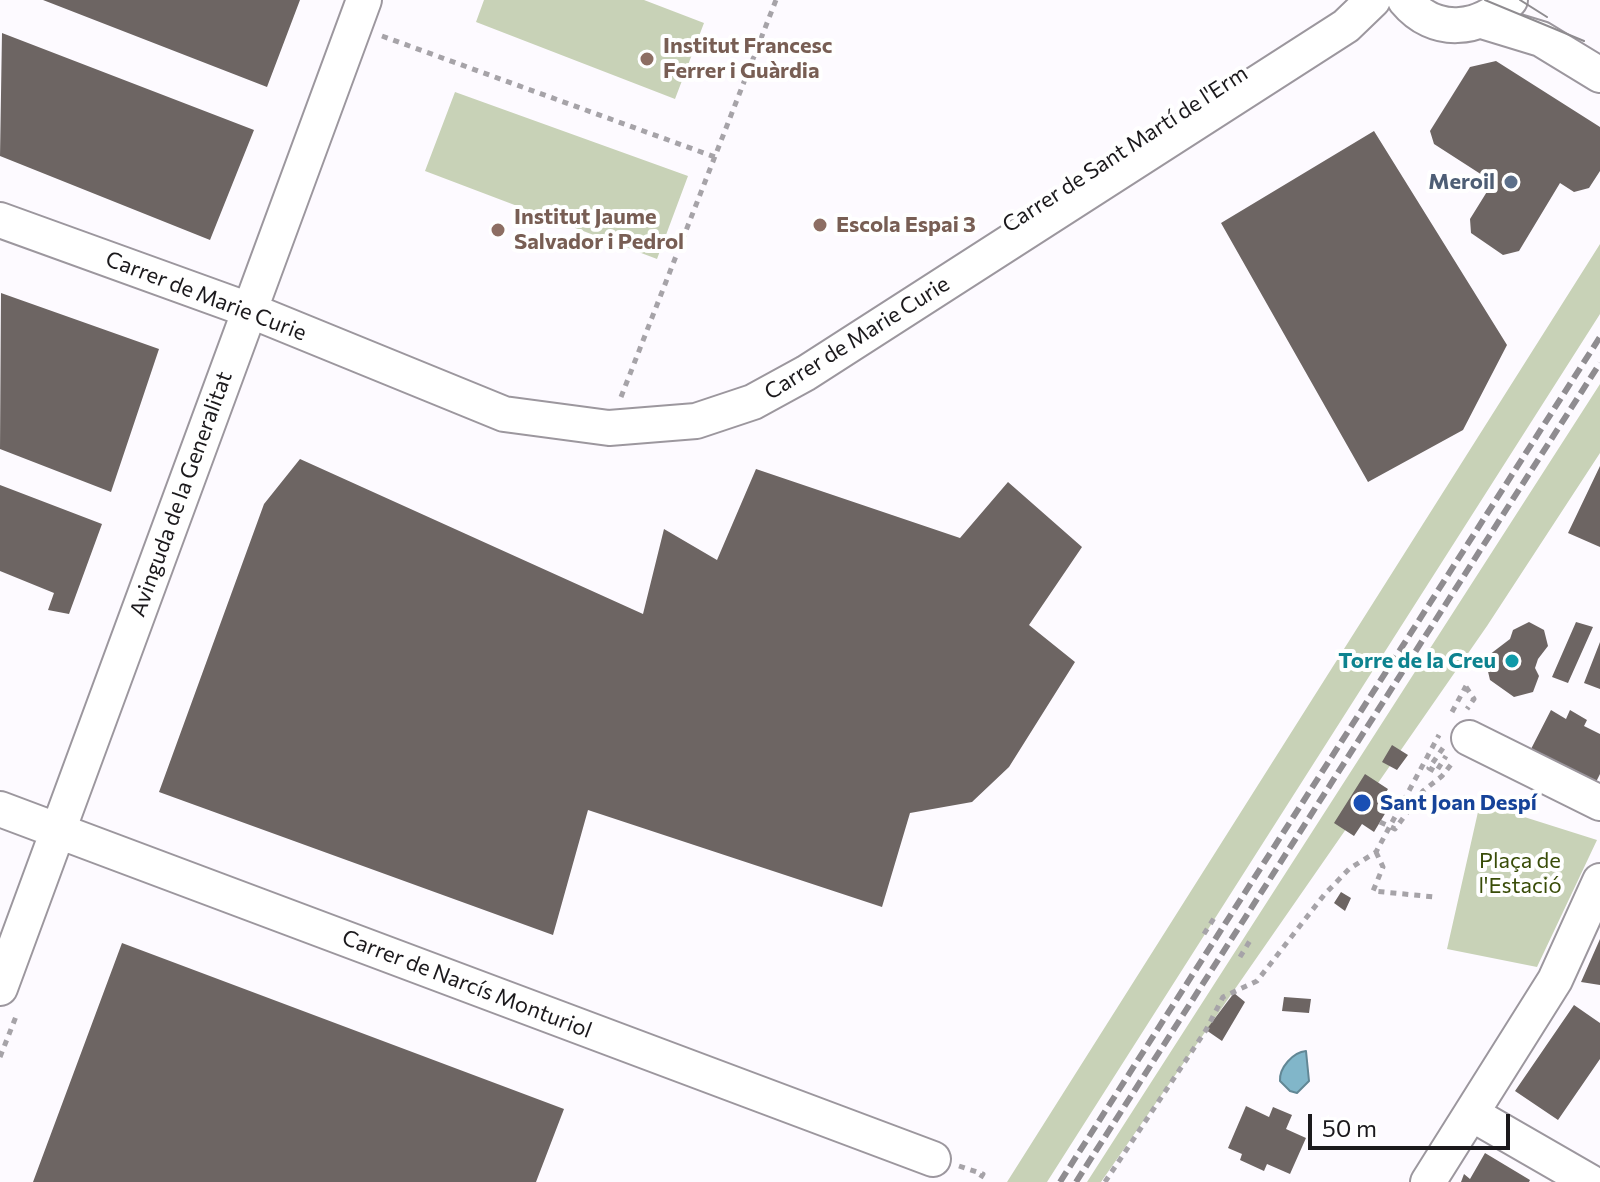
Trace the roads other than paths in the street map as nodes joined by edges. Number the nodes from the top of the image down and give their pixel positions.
1 (1373, 0) edge
2 (1405, 0) edge
3 (1510, 0) edge
4 (1528, 0) edge
5 (359, 13) edge
6 (1482, 21) junction
7 (1541, 39) junction
8 (1600, 75) edge
9 (0, 220) edge
10 (249, 310) junction
11 (1454, 727) road end
12 (1600, 803) edge
13 (0, 809) edge
14 (57, 830) junction
15 (1600, 881) edge
16 (0, 988) edge
17 (1472, 1114) junction
18 (933, 1159) dead end
19 (1428, 1182) edge
20 (1590, 1182) edge

1 - 10 street, Carrer de Marie Curie
2 - 6 street
3 - 6 street
4 - 7 street
5 - 10 street, Avinguda de la Generalitat
6 - 7 street
7 - 8 street
9 - 10 street, Carrer de Marie Curie
10 - 14 street, Avinguda de la Generalitat
11 - 12 street
13 - 14 street, Carrer de Narcís Monturiol
14 - 16 street, Avinguda de la Generalitat
14 - 18 street, Carrer de Narcís Monturiol
15 - 17 street
17 - 19 street
17 - 20 street

